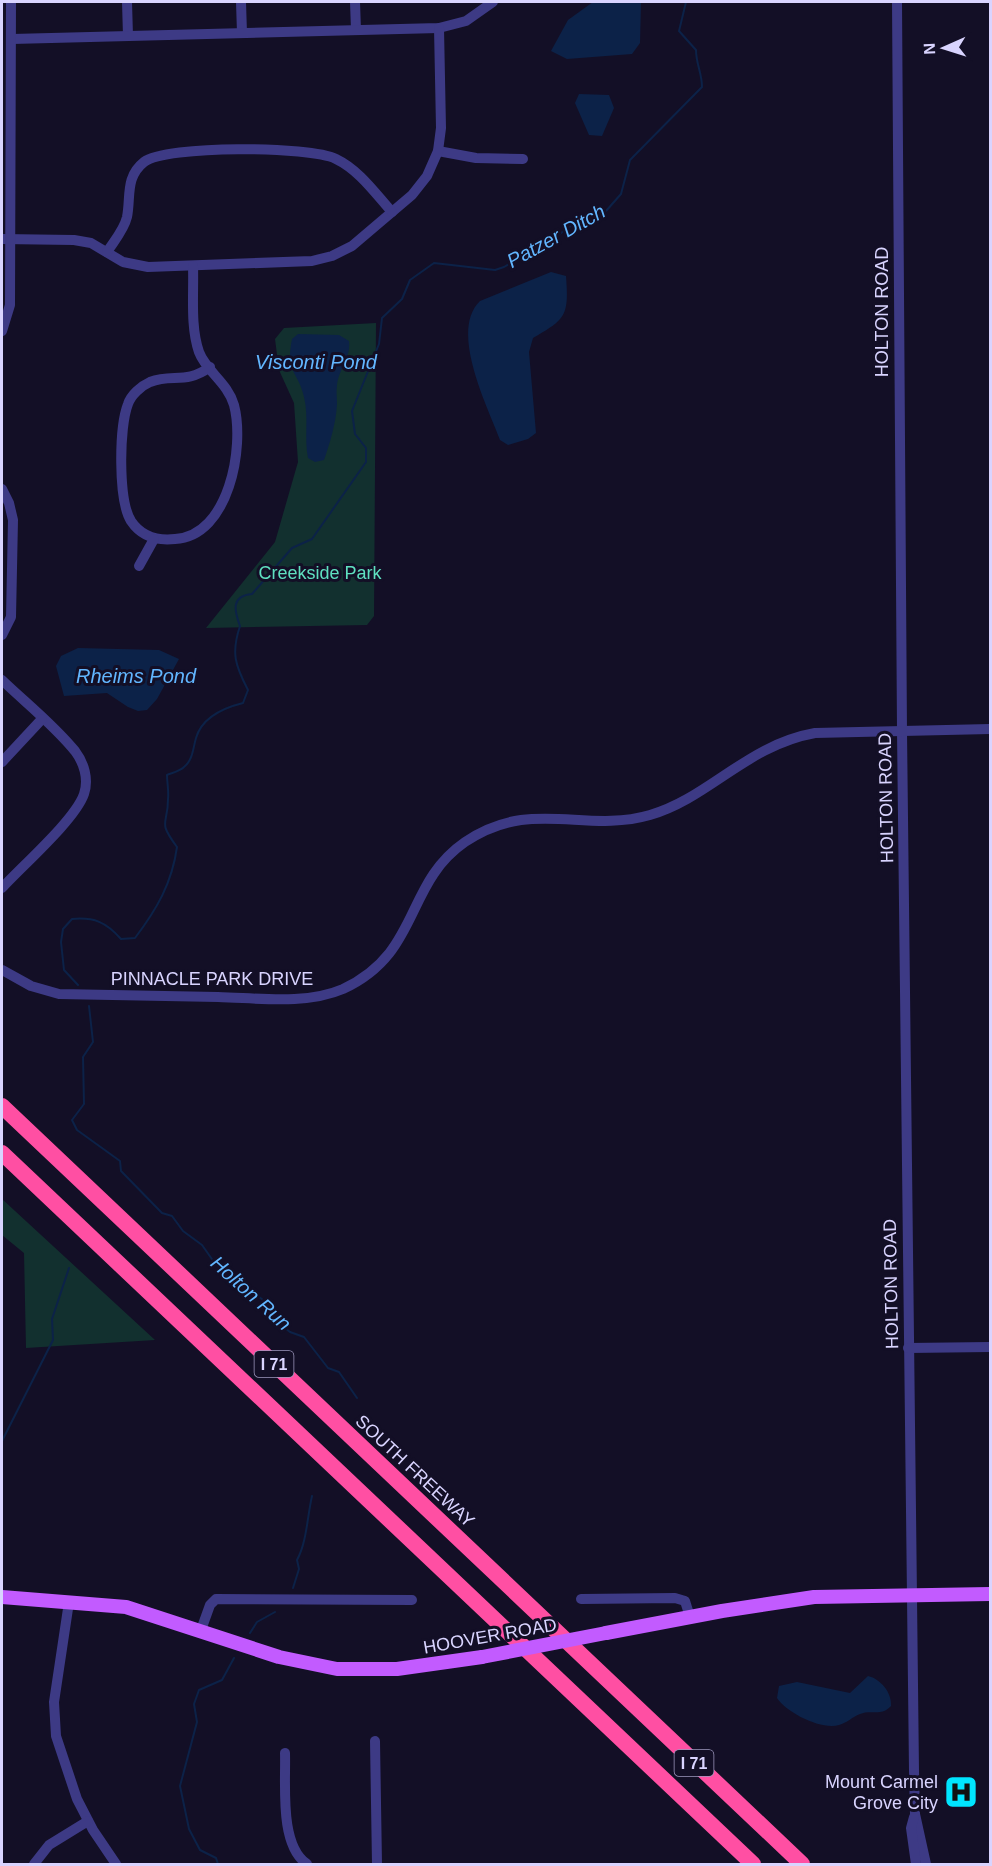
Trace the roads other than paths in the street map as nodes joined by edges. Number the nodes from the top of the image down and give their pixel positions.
1 (11, 2) edge
2 (127, 2) edge
3 (241, 2) edge
4 (355, 2) edge
5 (493, 2) edge
6 (897, 2) edge
7 (439, 28) junction
8 (356, 30) junction
9 (242, 33) junction
10 (128, 36) junction
11 (12, 39) junction
12 (438, 151) junction
13 (523, 159) dead end
14 (392, 212) junction
15 (6, 239) edge
16 (106, 252) junction
17 (194, 266) junction
18 (2, 331) edge
19 (210, 367) junction
20 (2, 489) edge
21 (154, 539) junction
22 (139, 566) dead end
23 (2, 634) edge
24 (2, 680) edge
25 (42, 719) junction
26 (990, 729) edge
27 (902, 731) junction
28 (2, 762) edge
29 (2, 888) edge
30 (2, 970) edge
31 (2, 1106) edge
32 (2, 1153) edge
33 (990, 1347) edge
34 (908, 1348) junction
35 (990, 1594) edge
36 (912, 1595) junction
37 (2, 1597) edge
38 (580, 1599) dead end
39 (412, 1600) dead end
40 (69, 1602) junction
41 (690, 1617) junction
42 (201, 1630) junction
43 (375, 1740) dead end
44 (285, 1753) dead end
45 (915, 1814) junction
46 (88, 1821) junction
47 (34, 1864) edge
48 (116, 1864) edge
49 (307, 1864) edge
50 (377, 1864) edge
51 (753, 1864) edge
52 (802, 1864) edge
53 (916, 1864) edge
54 (926, 1864) edge

1 - 11 street
2 - 10 street
3 - 9 street
4 - 8 street
5 - 7 street
6 - 27 street, HOLTON ROAD
7 - 8 street
7 - 12 street
8 - 9 street
9 - 10 street
10 - 11 street
11 - 15 street
12 - 13 street
12 - 14 street
14 - 16 street
14 - 17 street
15 - 16 street
15 - 18 street
16 - 17 street
17 - 19 street
19 - 21 street
19 - 21 street
20 - 23 street
21 - 22 street
24 - 25 street
25 - 28 street
25 - 29 street
26 - 27 street, PINNACLE PARK DRIVE
27 - 30 street, PINNACLE PARK DRIVE
27 - 34 street, HOLTON ROAD
31 - 52 highway, SOUTH FREEWAY / I 71
32 - 51 highway, I 71
33 - 34 street
34 - 36 street, HOLTON ROAD
35 - 36 main road, HOOVER ROAD
36 - 41 main road, HOOVER ROAD
36 - 45 street, HOLTON ROAD
37 - 40 main road, HOOVER ROAD
38 - 41 street
39 - 42 street
40 - 42 main road, HOOVER ROAD
40 - 46 street
41 - 42 main road, HOOVER ROAD, bridge
43 - 50 street
44 - 49 street
45 - 53 street
45 - 54 street
46 - 47 street
46 - 48 street

